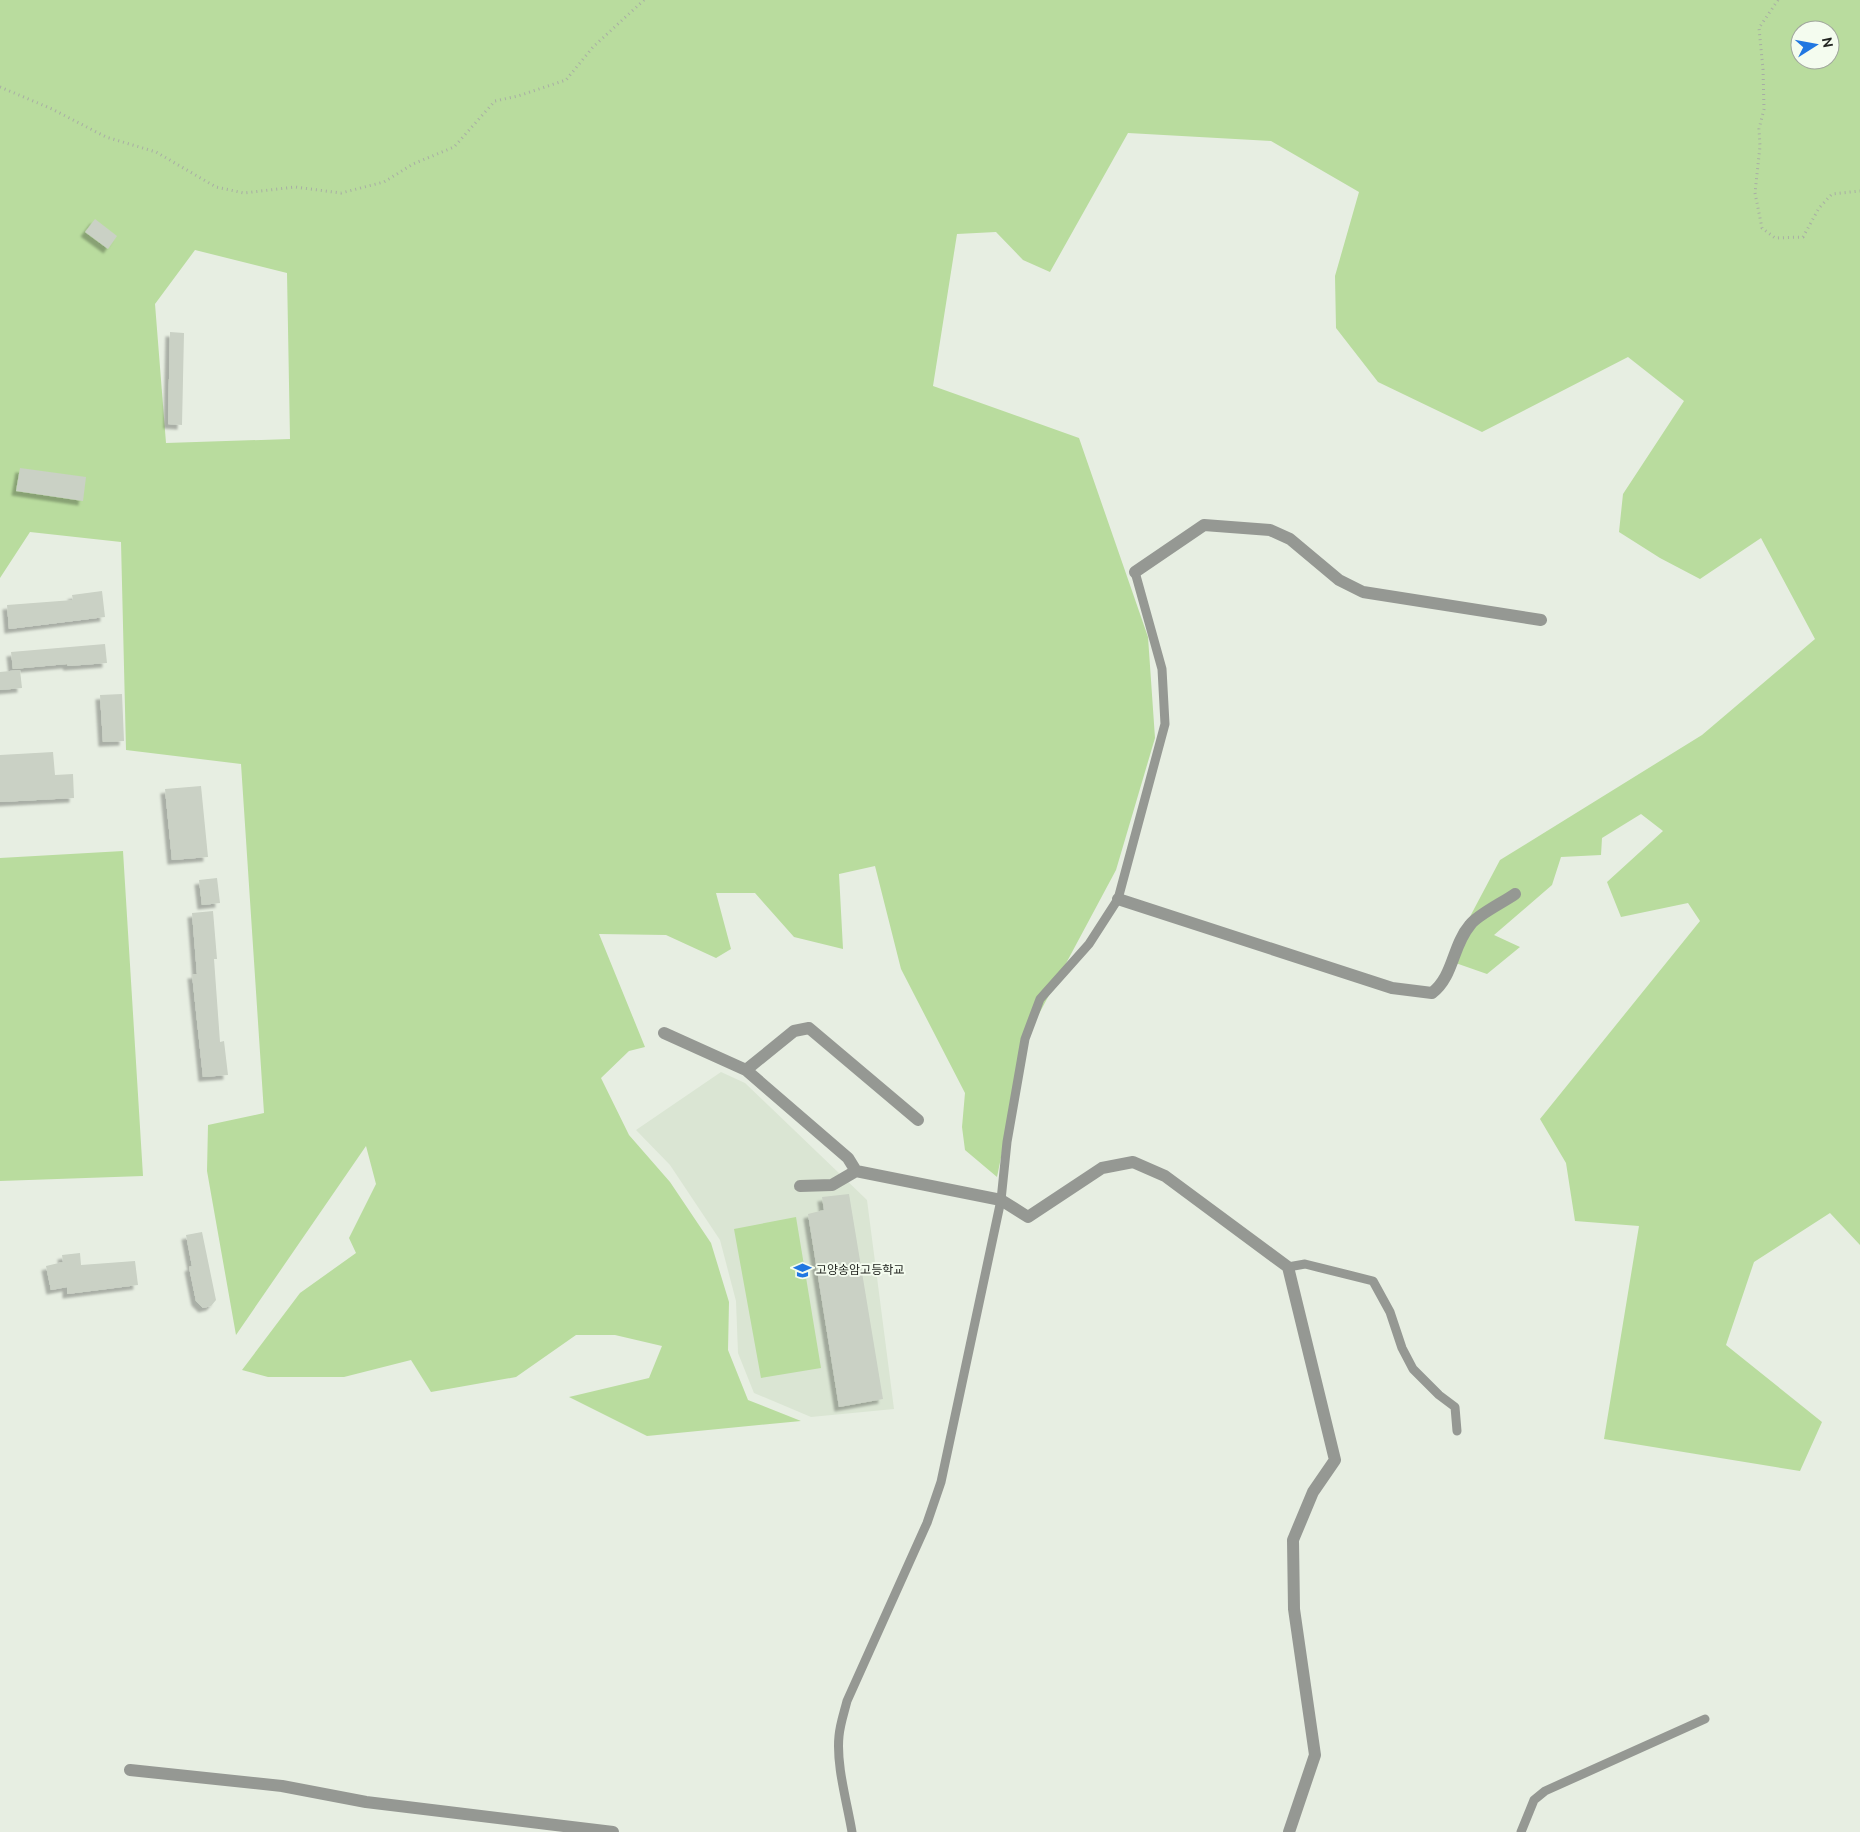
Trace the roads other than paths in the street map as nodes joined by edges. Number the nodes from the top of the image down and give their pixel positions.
1 (1135, 572) joint
2 (1541, 620) dead end
3 (1515, 894) dead end
4 (1118, 899) junction
5 (664, 1033) dead end
6 (746, 1070) junction
7 (918, 1120) dead end
8 (856, 1171) junction
9 (800, 1186) dead end
10 (1001, 1200) junction
11 (1288, 1267) junction
12 (1457, 1431) dead end
13 (1705, 1719) dead end
14 (130, 1770) dead end
15 (613, 1832) edge
16 (852, 1832) edge
17 (1289, 1832) edge
18 (1521, 1832) edge

1 - 2 street
1 - 4 lane
3 - 4 street
4 - 10 lane
5 - 6 street
6 - 7 street
6 - 8 street
8 - 9 street
8 - 10 street
10 - 11 street
10 - 16 lane
11 - 12 lane
11 - 17 street
13 - 18 lane
14 - 15 street

